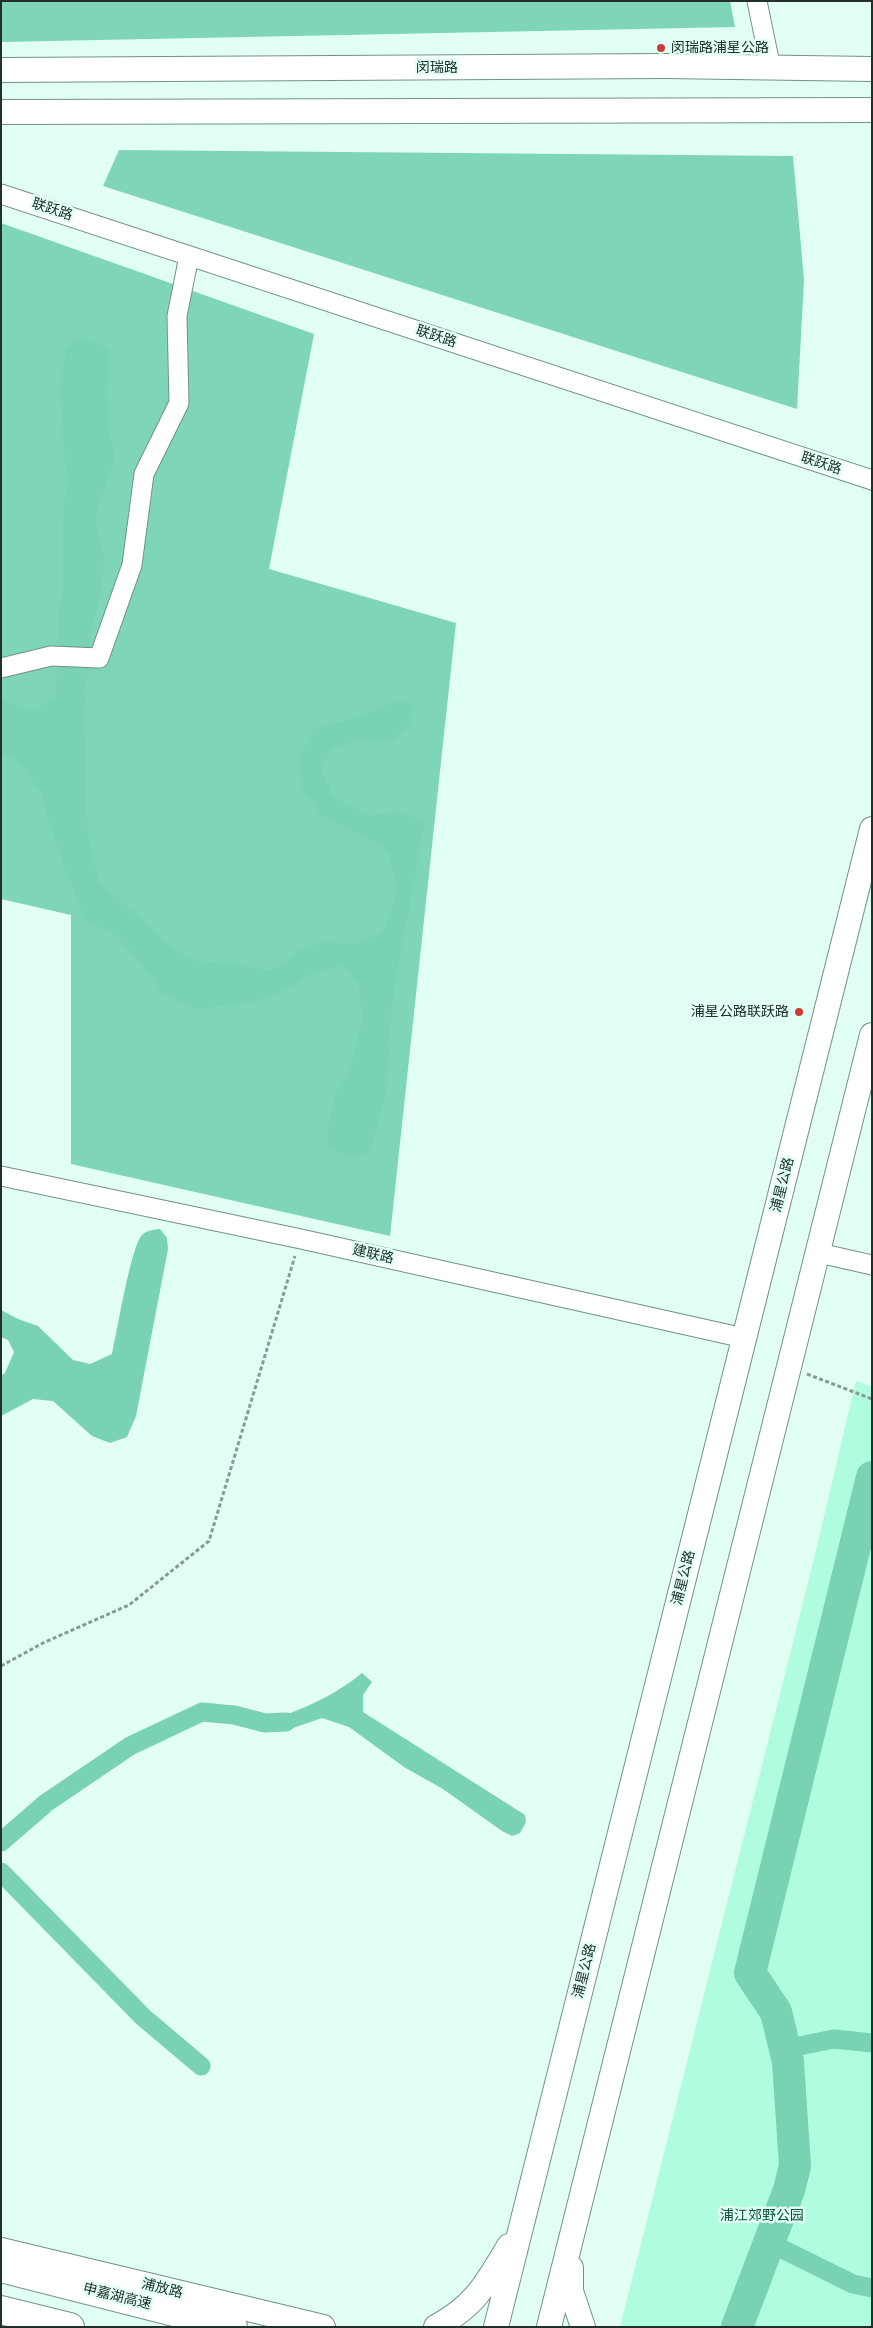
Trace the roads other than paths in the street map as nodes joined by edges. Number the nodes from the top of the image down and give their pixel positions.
1 (757, 1) edge
2 (771, 69) junction
3 (872, 69) edge
4 (1, 70) edge
5 (872, 110) edge
6 (1, 112) edge
7 (1, 194) edge
8 (189, 256) junction
9 (872, 480) edge
10 (1, 668) edge
11 (872, 829) edge
12 (872, 1035) edge
13 (1, 1176) edge
14 (819, 1253) junction
15 (872, 1266) edge
16 (744, 1338) junction
17 (521, 2226) junction
18 (571, 2240) junction
19 (1, 2250) edge
20 (1, 2268) edge
21 (1, 2310) edge
22 (70, 2327) edge
23 (233, 2327) edge
24 (322, 2327) edge
25 (436, 2327) edge
26 (496, 2327) edge
27 (549, 2327) edge
28 (583, 2327) edge

1 - 2 street
2 - 3 main road, 闵瑞路
2 - 4 main road, 闵瑞路
5 - 6 main road
7 - 8 street, 联跃路
8 - 9 street, 联跃路
8 - 10 street
11 - 16 main road, 浦星公路
12 - 14 main road
13 - 16 street, 建联路
14 - 15 street
14 - 18 main road
16 - 17 main road, 浦星公路
17 - 25 main road
17 - 26 main road, 浦星公路
18 - 27 main road
18 - 28 main road
19 - 24 main road, 浦放路
20 - 23 highway, 申嘉湖高速
21 - 22 highway

